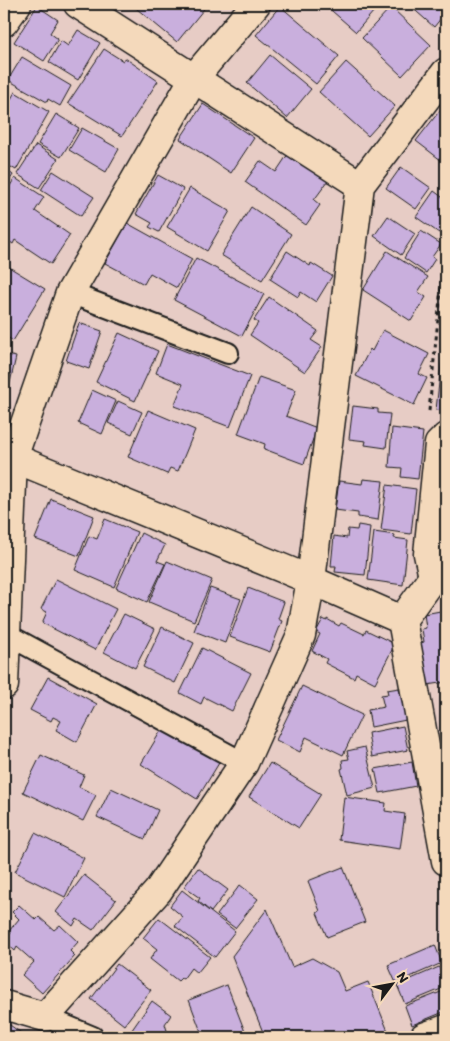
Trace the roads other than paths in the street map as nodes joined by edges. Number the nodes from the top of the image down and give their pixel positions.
1 (17, 4) edge
2 (78, 4) edge
3 (256, 4) edge
4 (4, 22) edge
5 (446, 72) edge
6 (194, 78) junction
7 (360, 185) junction
8 (70, 294) junction
9 (228, 353) dead end
10 (446, 437) edge
11 (8, 456) edge
12 (440, 578) edge
13 (312, 580) junction
14 (402, 620) junction
15 (6, 634) junction
16 (4, 685) edge
17 (244, 763) junction
18 (446, 861) edge
19 (4, 1005) edge
20 (45, 1017) junction
21 (446, 1029) edge
22 (93, 1037) edge
23 (424, 1037) edge

1 - 4 street
2 - 6 street
3 - 6 street
5 - 7 street
6 - 7 street
6 - 8 street
7 - 13 street
8 - 9 lane
8 - 11 street
10 - 12 street
11 - 13 street
11 - 15 street
12 - 14 street
13 - 14 street
13 - 17 street
14 - 18 street
15 - 16 street
15 - 17 lane
17 - 20 street
19 - 20 street
20 - 22 lane
21 - 23 street

